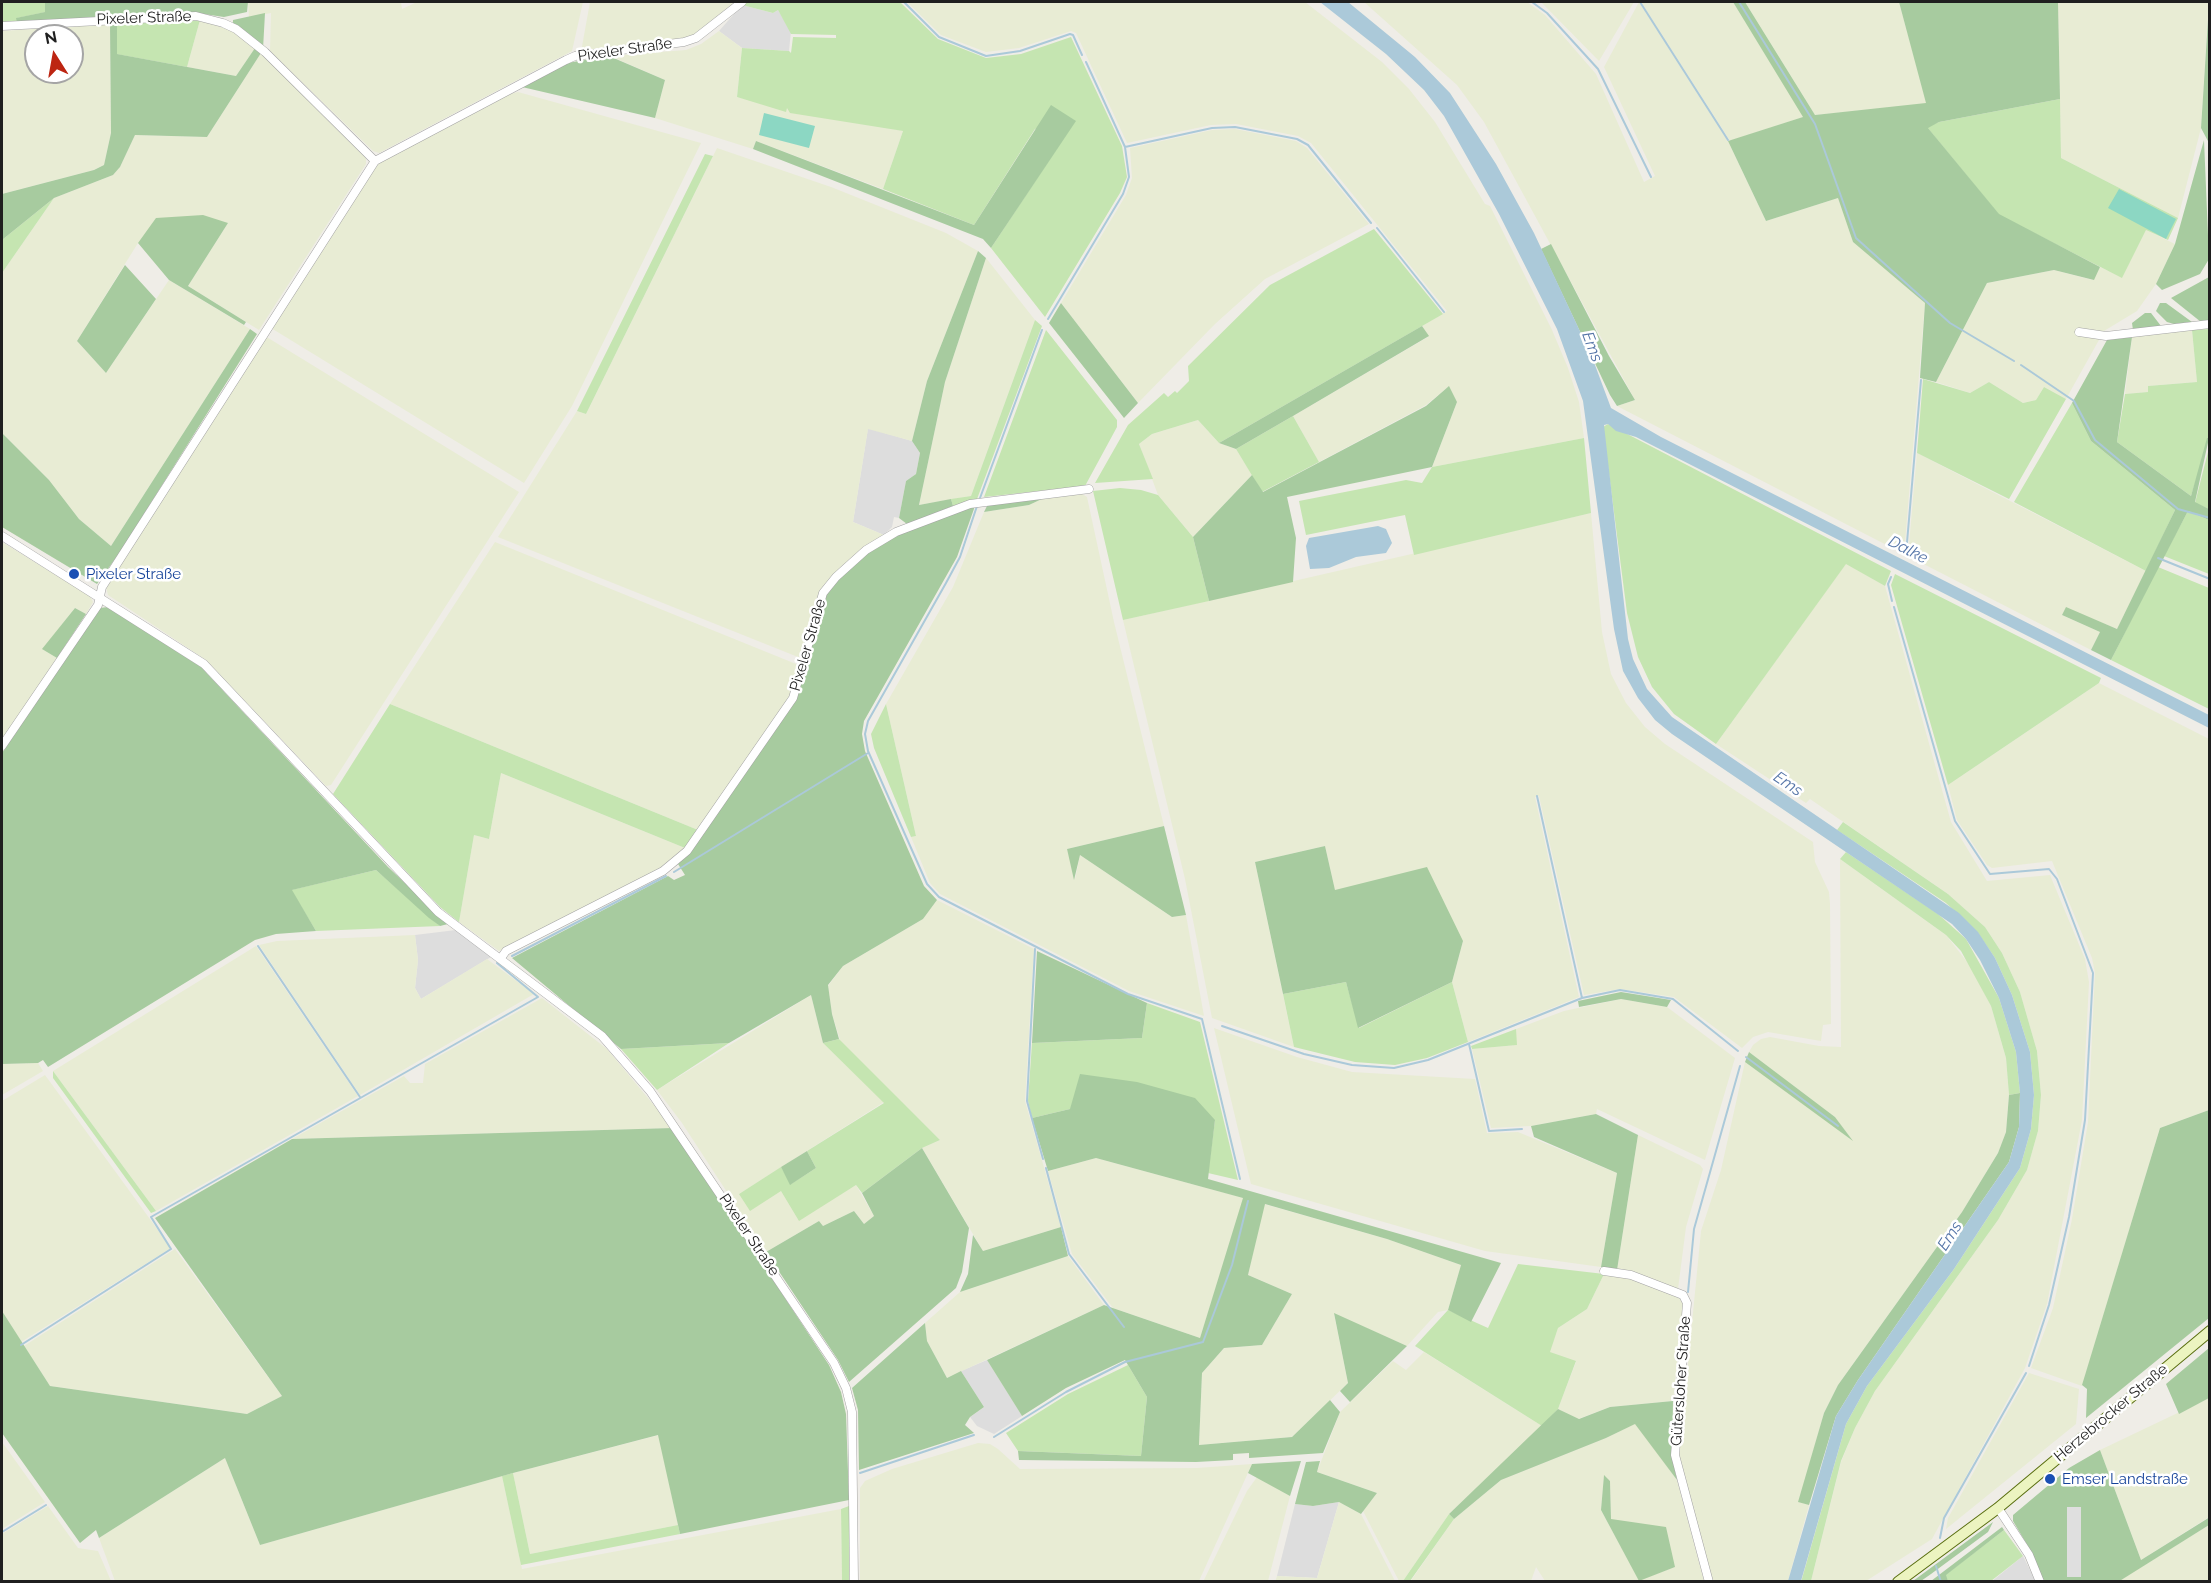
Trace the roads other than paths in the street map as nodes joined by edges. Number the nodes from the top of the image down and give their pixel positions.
1 (741, 2) edge
2 (2, 26) edge
3 (375, 161) junction
4 (2210, 324) edge
5 (2079, 332) dead end
6 (1089, 489) dead end
7 (2, 536) edge
8 (100, 596) junction
9 (2, 746) edge
10 (501, 958) junction
11 (1604, 1270) dead end
12 (2210, 1331) edge
13 (1998, 1508) junction
14 (854, 1581) edge
15 (1709, 1581) edge
16 (1898, 1581) edge
17 (2040, 1581) edge

1 - 3 street, Pixeler Straße
2 - 3 street, Pixeler Straße
3 - 8 street, Pixeler Straße
4 - 5 street
6 - 10 street, Pixeler Straße
7 - 8 street, Pixeler Straße
8 - 9 street, Pixeler Straße
8 - 10 street, Pixeler Straße
10 - 14 street, Pixeler Straße
11 - 15 street, Gütersloher Straße
12 - 13 main road, Herzebrocker Straße
13 - 16 main road, Herzebrocker Straße
13 - 17 street

